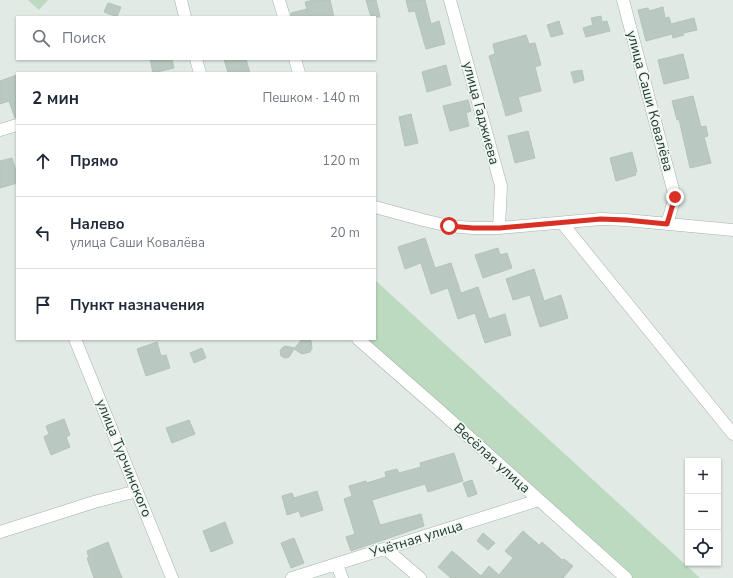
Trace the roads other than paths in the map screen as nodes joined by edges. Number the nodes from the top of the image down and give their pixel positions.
1 (181, 0) edge
2 (279, 0) edge
3 (450, 0) edge
4 (623, 0) edge
5 (185, 16) edge
6 (284, 16) edge
7 (196, 60) edge
8 (296, 60) edge
9 (200, 72) edge
10 (299, 72) edge
11 (16, 125) edge
12 (0, 130) edge
13 (376, 207) edge
14 (562, 223) junction
15 (667, 224) junction
16 (500, 228) junction
17 (733, 230) edge
18 (75, 340) edge
19 (359, 340) edge
20 (733, 434) edge
21 (138, 491) junction
22 (539, 500) junction
23 (0, 532) edge
24 (386, 548) junction
25 (337, 564) junction
26 (172, 578) edge
27 (292, 578) edge
28 (342, 578) edge
29 (420, 578) edge
30 (626, 578) edge

1 - 5 street
2 - 6 street
3 - 16 street, улица Гаджиева
4 - 15 street, улица Саши Ковалёва
7 - 9 street
8 - 10 street
11 - 12 street
13 - 16 street
14 - 15 street
14 - 16 street
14 - 20 street
15 - 17 street
18 - 21 street, улица Турчинского
19 - 22 street, Весёлая улица
21 - 23 street
21 - 26 street, улица Турчинского
22 - 24 street, Учётная улица
22 - 30 street, Весёлая улица
24 - 25 street, Учётная улица
24 - 29 street
25 - 27 street, Учётная улица
25 - 28 street

